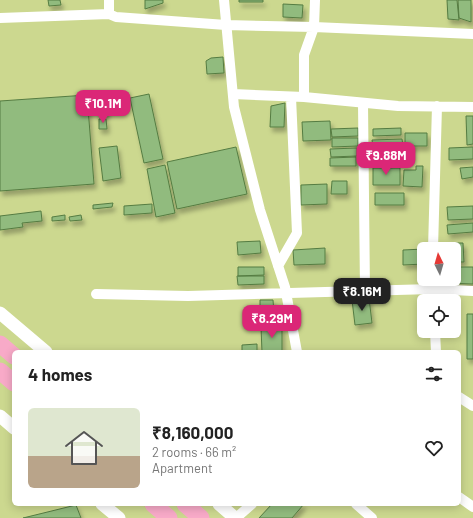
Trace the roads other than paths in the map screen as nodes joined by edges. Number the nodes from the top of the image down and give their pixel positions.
1 (109, 0) edge
2 (224, 0) edge
3 (315, 0) edge
4 (109, 14) junction
5 (0, 18) edge
6 (226, 25) junction
7 (314, 27) junction
8 (473, 34) edge
9 (233, 94) junction
10 (291, 97) junction
11 (304, 97) junction
12 (363, 103) junction
13 (437, 106) junction
14 (473, 107) edge
15 (434, 242) edge
16 (278, 266) junction
17 (417, 286) edge
18 (444, 286) edge
19 (365, 291) junction
20 (473, 291) edge
21 (286, 293) junction
22 (96, 294) dead end
23 (0, 313) edge
24 (435, 338) edge
25 (0, 344) edge
26 (44, 350) edge
27 (297, 350) edge
28 (436, 350) edge
29 (12, 354) edge
30 (0, 371) edge
31 (12, 382) edge
32 (461, 398) edge
33 (473, 406) edge
34 (0, 416) edge
35 (12, 426) edge
36 (461, 498) edge
37 (104, 506) edge
38 (155, 506) edge
39 (187, 506) edge
40 (221, 506) edge
41 (250, 506) edge
42 (358, 506) edge
43 (473, 507) edge
44 (118, 518) edge
45 (169, 518) edge
46 (201, 518) edge
47 (236, 518) edge
48 (372, 518) edge

1 - 4 street
2 - 6 street
3 - 7 street
4 - 5 street
4 - 6 street
6 - 7 street
6 - 9 street
7 - 8 street
7 - 11 street
9 - 10 street
9 - 16 street
10 - 11 street
10 - 16 street
11 - 12 street
12 - 13 street
12 - 19 street
13 - 14 street
13 - 15 street
16 - 21 street
17 - 19 street
18 - 20 street
19 - 21 street
21 - 22 street
21 - 27 street
23 - 26 street
24 - 28 street
25 - 29 highway
30 - 31 highway
32 - 33 street
34 - 35 street
36 - 43 street
37 - 44 street
38 - 45 highway
39 - 46 highway
40 - 47 street
41 - 47 street
42 - 48 street

